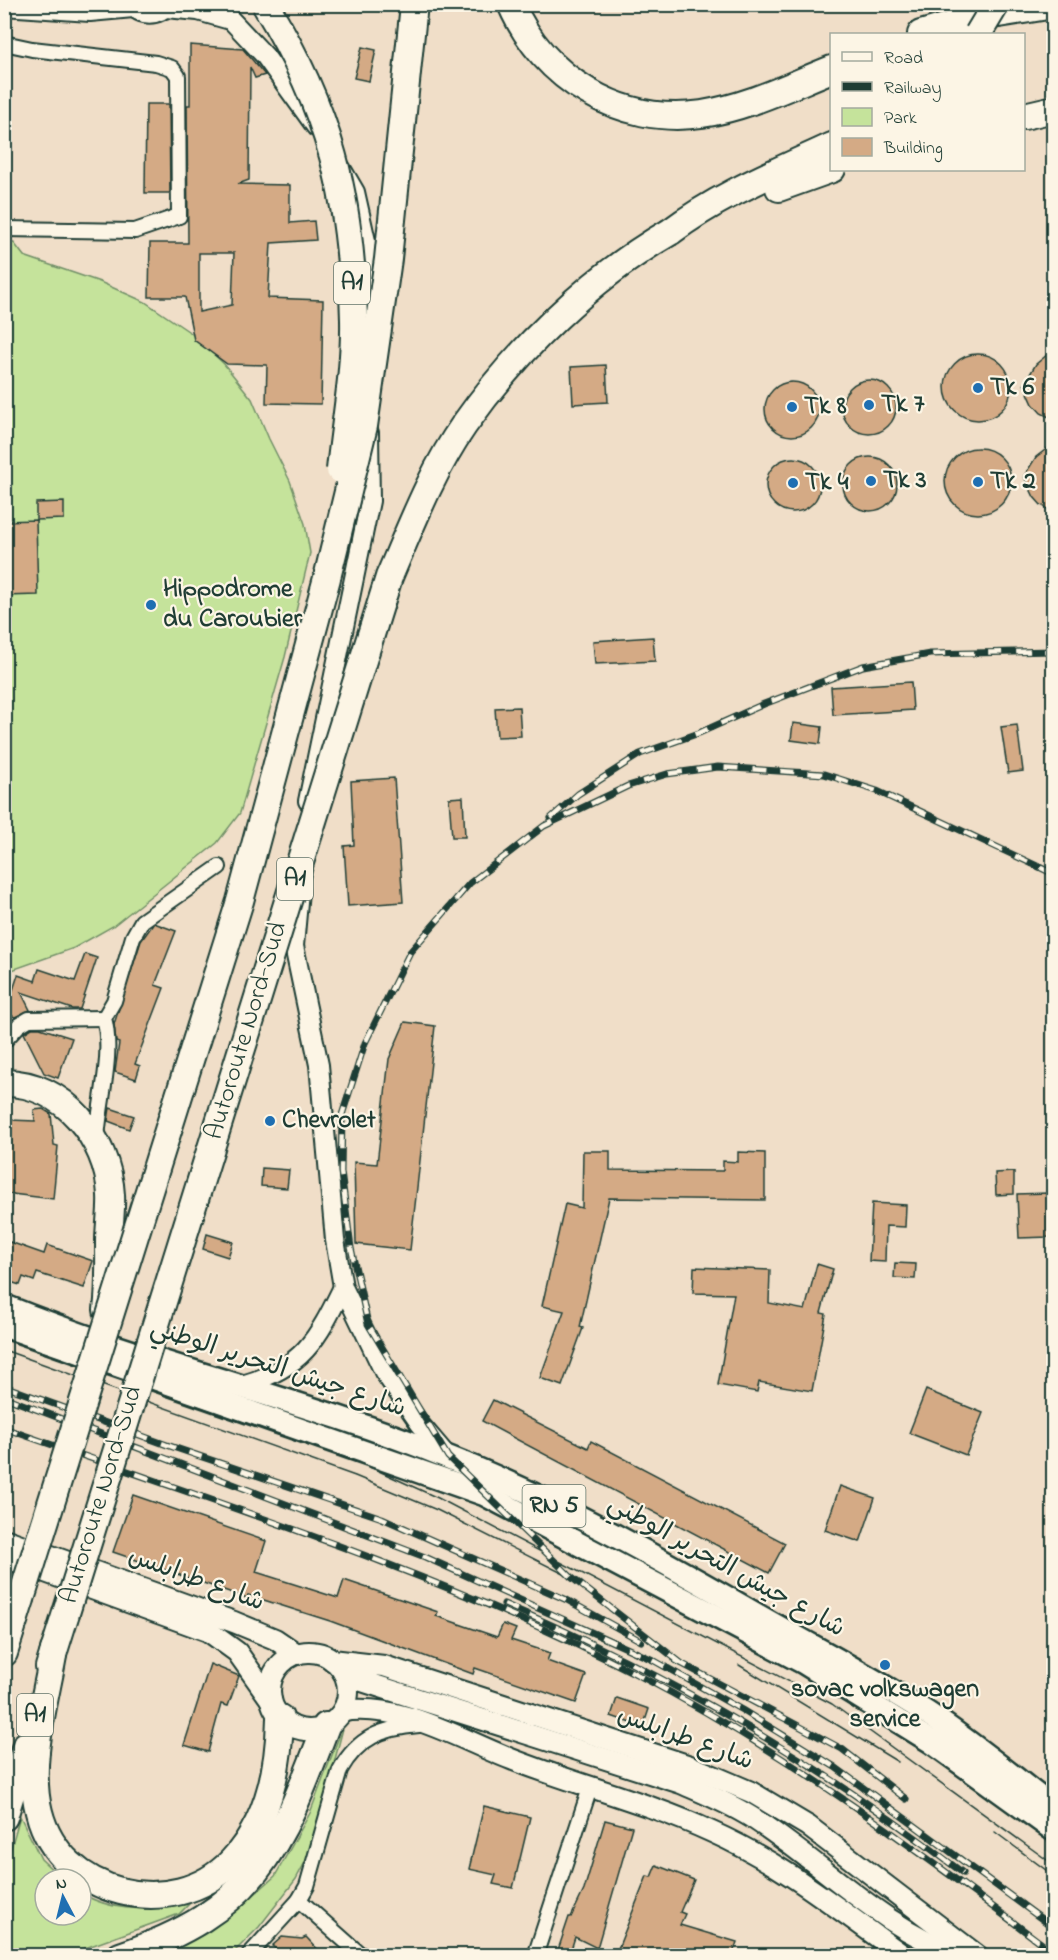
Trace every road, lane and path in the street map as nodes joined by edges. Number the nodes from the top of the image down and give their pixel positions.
1 (216, 4) edge
2 (265, 4) edge
3 (414, 4) edge
4 (511, 4) edge
5 (996, 4) edge
6 (1053, 5) edge
7 (4, 6) edge
8 (132, 6) edge
9 (167, 6) edge
10 (234, 22) junction
11 (925, 33) edge
12 (979, 33) edge
13 (4, 43) edge
14 (830, 69) edge
15 (1053, 109) edge
16 (1025, 116) edge
17 (830, 146) edge
18 (830, 169) edge
19 (4, 229) edge
20 (670, 232) junction
21 (327, 578) junction
22 (219, 867) dead end
23 (104, 1018) junction
24 (4, 1041) edge
25 (4, 1083) edge
26 (96, 1145) junction
27 (343, 1287) junction
28 (4, 1306) edge
29 (4, 1326) edge
30 (105, 1331) junction
31 (242, 1385) junction
32 (455, 1468) junction
33 (4, 1539) edge
34 (4, 1557) edge
35 (6, 1647) edge
36 (54, 1650) junction
37 (297, 1654) junction
38 (337, 1666) junction
39 (407, 1693) junction
40 (276, 1709) junction
41 (339, 1713) junction
42 (426, 1724) junction
43 (590, 1788) junction
44 (1053, 1809) edge
45 (4, 1816) edge
46 (1053, 1830) edge
47 (299, 1900) junction
48 (954, 1953) edge
49 (120, 1956) edge
50 (248, 1956) edge
51 (363, 1956) edge
52 (535, 1956) edge
53 (904, 1956) edge
54 (978, 1956) edge

1 - 10 street
2 - 21 highway, A1, bridge
3 - 21 highway, A1, bridge
4 - 14 highway
5 - 12 highway, bridge
6 - 11 highway
7 - 8 street
8 - 9 street
9 - 10 street
10 - 27 street
13 - 19 street
15 - 16 highway
17 - 20 highway
18 - 20 highway
20 - 36 highway, Autoroute Nord-Sud / A1, bridge
21 - 30 highway, Autoroute Nord-Sud / A1, bridge
22 - 23 street
23 - 24 street
23 - 26 street
25 - 26 highway
26 - 30 highway, bridge
27 - 31 street
27 - 32 street
28 - 31 highway, شارع جيش التحرير الوطني / RN 5
29 - 32 highway, شارع جيش التحرير الوطني / RN 5
30 - 35 highway, Autoroute Nord-Sud / A1, bridge
31 - 32 highway, شارع جيش التحرير الوطني / RN 5
32 - 44 highway, شارع جيش التحرير الوطني / RN 5
32 - 46 highway, شارع جيش التحرير الوطني / RN 5
33 - 37 main road, شارع طرابلس
34 - 40 main road, شارع طرابلس
36 - 40 highway
36 - 45 highway, Autoroute Nord-Sud / A1
37 - 38 main road
37 - 40 main road
38 - 39 main road
38 - 41 main road
38 - 54 main road, شارع طرابلس
39 - 41 main road
39 - 48 main road
40 - 41 main road
41 - 42 main road
41 - 49 highway
42 - 43 main road
42 - 47 street
43 - 52 street
43 - 53 main road
47 - 50 street
47 - 51 street

